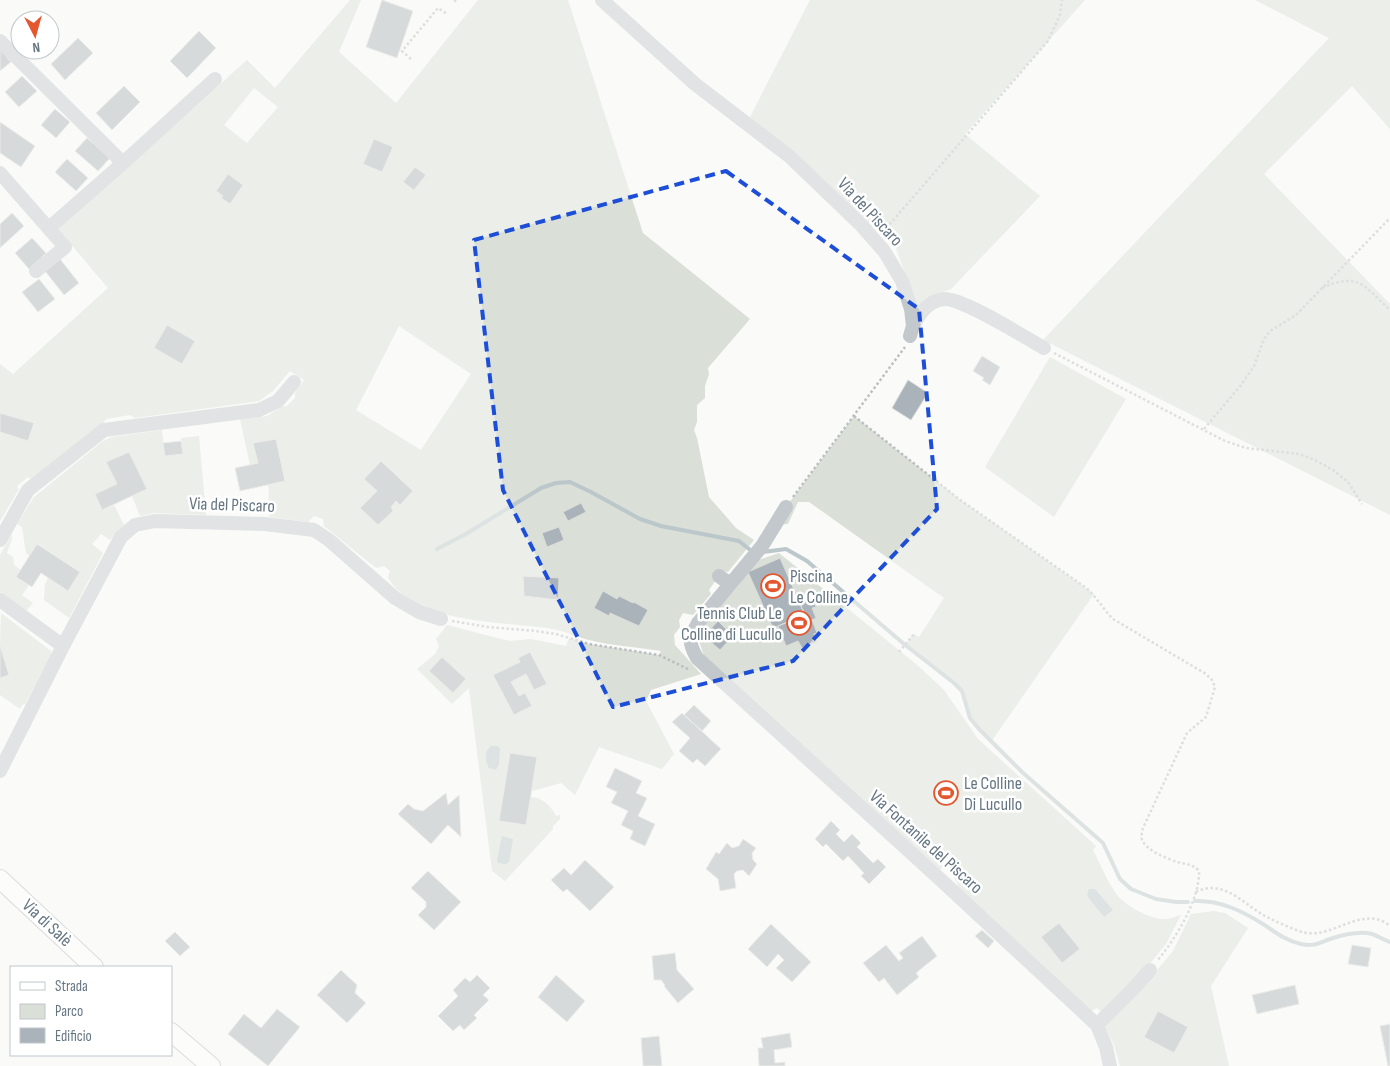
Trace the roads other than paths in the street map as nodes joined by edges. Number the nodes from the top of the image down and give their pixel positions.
1 (602, 0) edge
2 (0, 42) edge
3 (215, 79) dead end
4 (123, 163) junction
5 (0, 173) edge
6 (49, 228) junction
7 (36, 271) dead end
8 (1044, 348) road end
9 (294, 382) dead end
10 (786, 507) road end
11 (0, 540) edge
12 (0, 600) edge
13 (440, 619) road end
14 (63, 646) junction
15 (0, 771) edge
16 (0, 878) edge
17 (93, 966) edge
18 (1150, 970) road end
19 (1097, 1025) junction
20 (172, 1033) edge
21 (211, 1066) edge
22 (1110, 1066) edge

1 - 8 street, Via del Piscaro
2 - 4 street
3 - 4 street
4 - 6 street
5 - 6 street
6 - 7 street
9 - 11 street
10 - 19 street, Via Fontanile del Piscaro
12 - 14 street
13 - 14 street, Via del Piscaro
14 - 15 street, Via del Piscaro
16 - 17 main road, Via di Salè
18 - 19 street
19 - 22 street, Via Fontanile del Piscaro
20 - 21 main road

